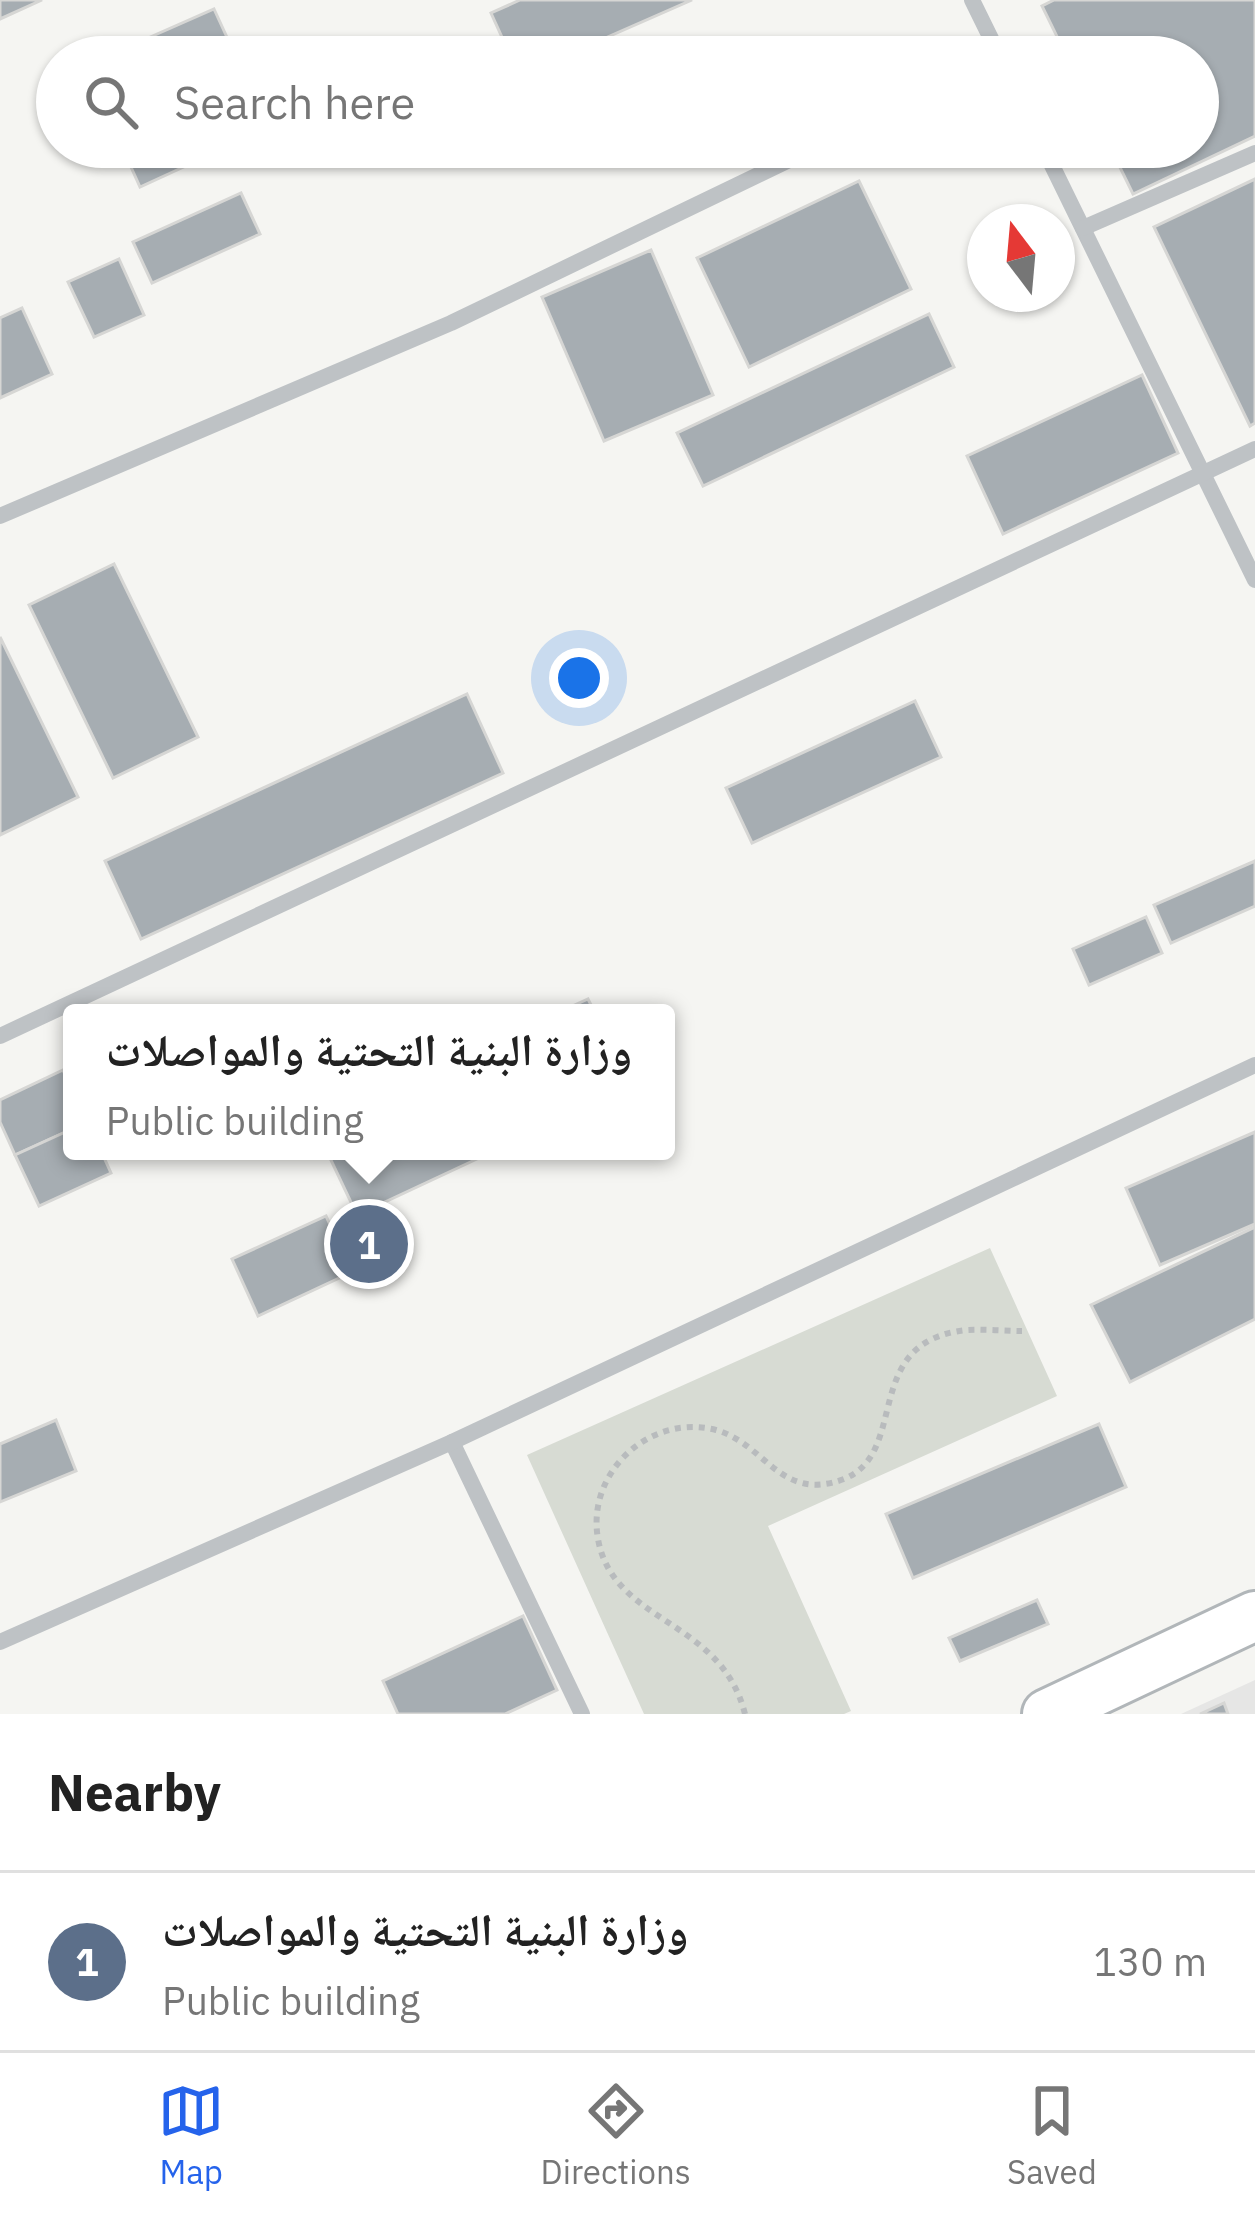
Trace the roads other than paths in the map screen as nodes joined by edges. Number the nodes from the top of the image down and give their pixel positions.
1 (979, 2) edge
2 (992, 36) edge
3 (1255, 153) edge
4 (772, 168) edge
5 (1053, 168) edge
6 (1083, 228) junction
7 (1255, 449) edge
8 (1205, 473) junction
9 (0, 516) edge
10 (1255, 580) edge
11 (68, 1004) edge
12 (63, 1007) edge
13 (0, 1036) edge
14 (1255, 1065) edge
15 (452, 1442) junction
16 (1255, 1616) edge
17 (0, 1642) edge
18 (582, 1714) edge
19 (1047, 1714) edge

1 - 2 lane
3 - 6 lane
4 - 9 lane
5 - 6 lane
6 - 8 lane
7 - 8 lane
8 - 10 lane
8 - 11 lane
12 - 13 lane
14 - 15 lane
15 - 17 lane
15 - 18 lane
16 - 19 main road

